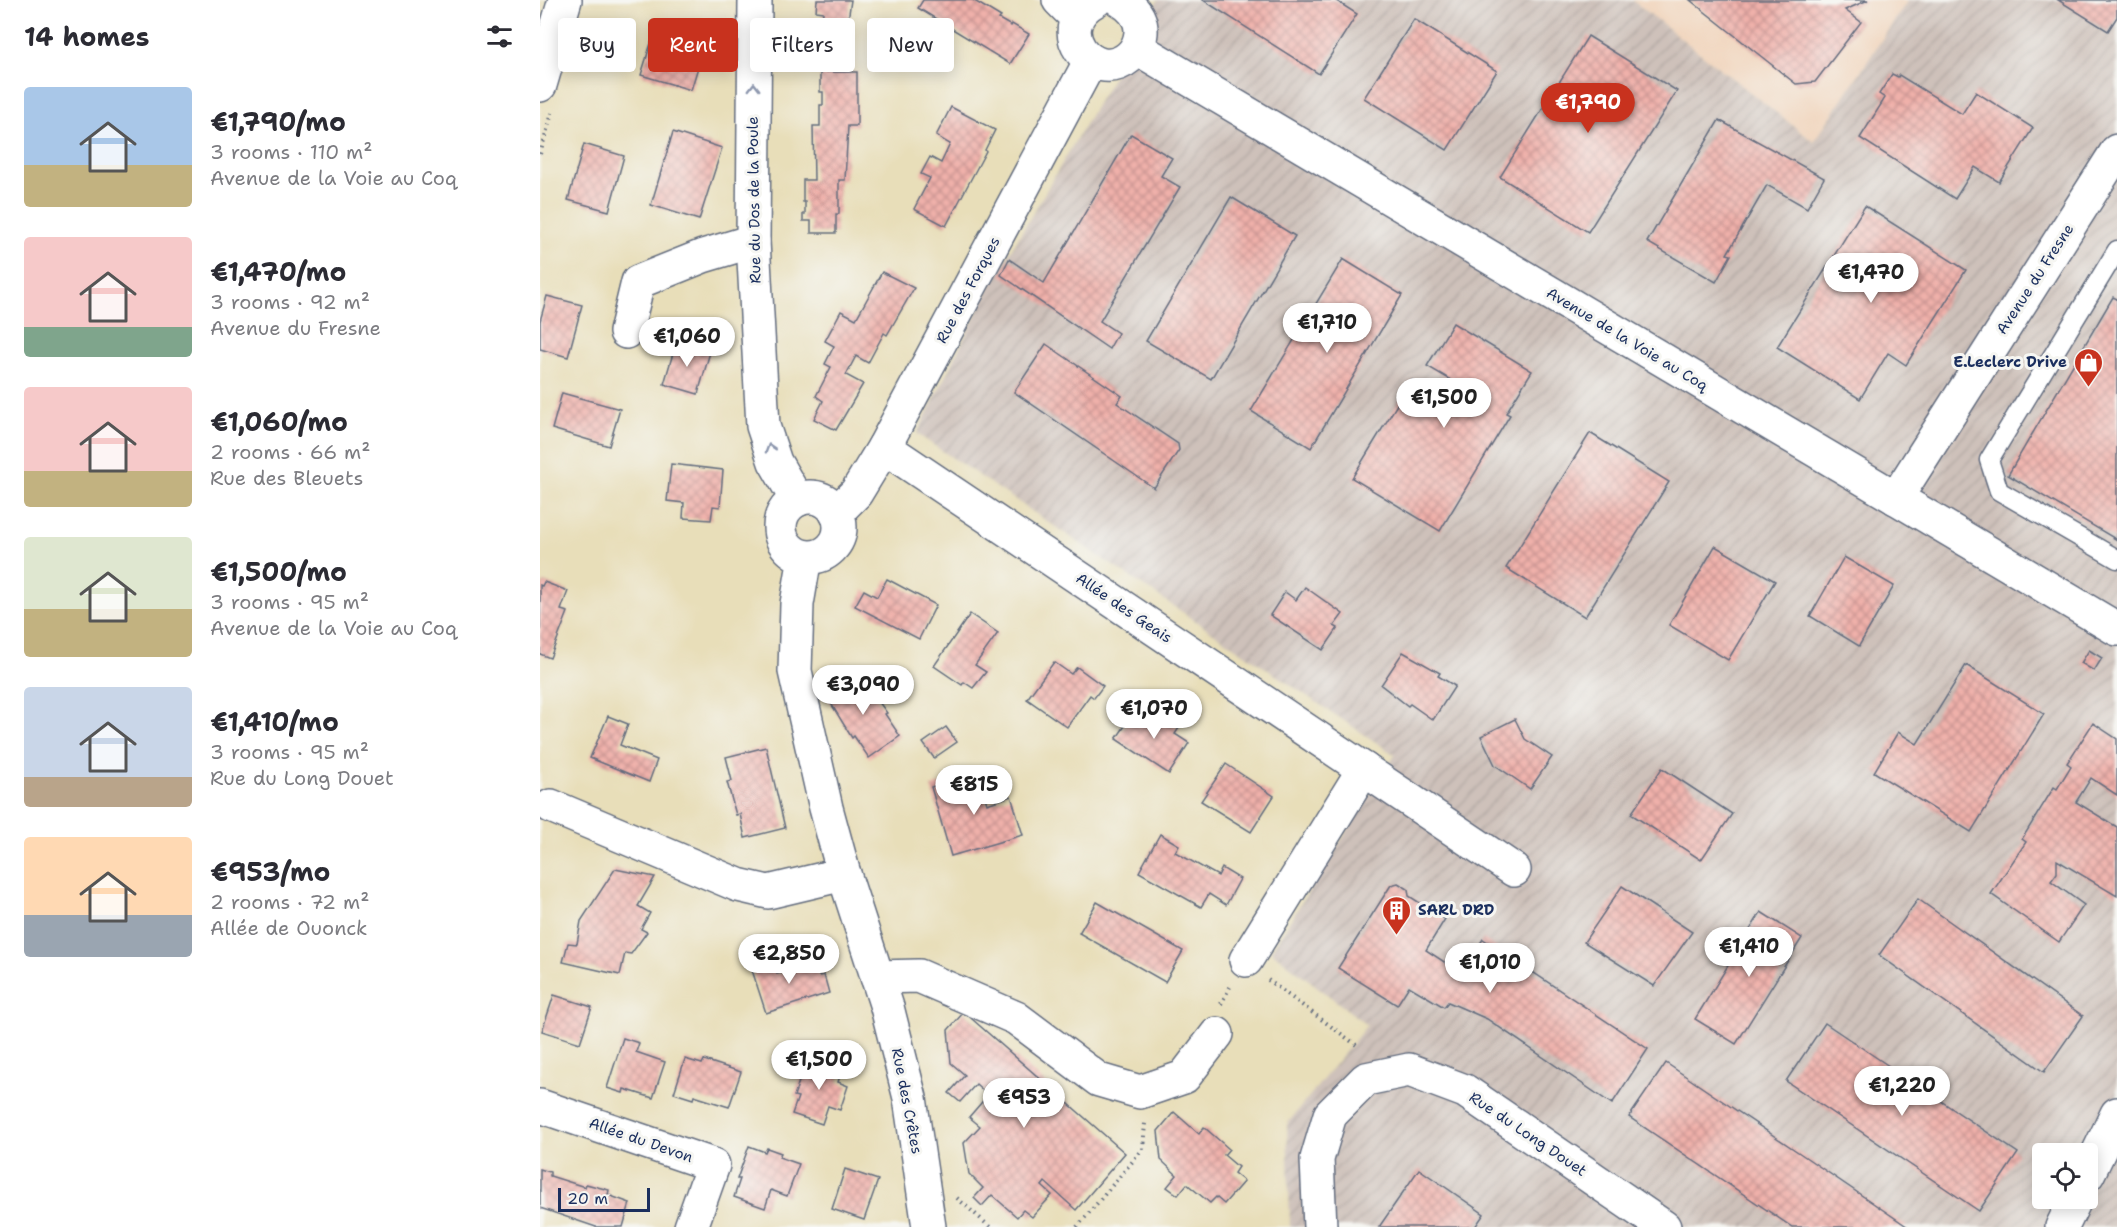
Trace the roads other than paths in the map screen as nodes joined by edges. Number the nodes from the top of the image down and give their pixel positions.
1 (565, 0) edge
2 (755, 0) edge
3 (1120, 0) edge
4 (1078, 5) edge
5 (1137, 48) junction
6 (1091, 60) junction
7 (540, 85) edge
8 (2111, 172) edge
9 (753, 241) junction
10 (2117, 250) edge
11 (626, 332) dead end
12 (884, 447) junction
13 (1896, 498) junction
14 (797, 500) junction
15 (836, 513) junction
16 (805, 556) junction
17 (2117, 560) edge
18 (2117, 629) edge
19 (1364, 769) junction
20 (551, 806) dead end
21 (1514, 870) dead end
22 (844, 874) junction
23 (1246, 960) road end
24 (878, 977) junction
25 (1217, 1034) road end
26 (540, 1106) edge
27 (2117, 1114) edge
28 (2098, 1153) edge
29 (2071, 1209) edge
30 (691, 1227) edge
31 (929, 1227) edge
32 (1320, 1227) edge
33 (1664, 1227) edge
34 (2062, 1227) edge

1 - 7 street
9 -> 2 street, Rue du Dos de la Poule
3 - 5 street
4 - 6 street
5 - 6 street
5 - 13 street, Avenue de la Voie au Coq
6 - 12 street, Rue des Forques
8 - 13 street, Avenue du Fresne
9 - 11 street
14 -> 9 street, Rue du Dos de la Poule
10 - 17 lane
12 - 15 street, Rue des Forques
12 - 19 street, Allée des Geais
13 - 18 street, Avenue de la Voie au Coq
14 - 15 street
14 - 16 street
15 - 16 street
16 - 22 street, Rue des Crêtes
19 - 21 street, Allée des Geais
19 - 23 street
20 - 22 street
22 - 24 street, Rue des Crêtes
24 - 25 street
24 - 31 street, Rue des Crêtes
26 - 30 street, Allée du Devon
27 - 28 street
29 - 34 street
32 - 33 street, Rue du Long Douet

